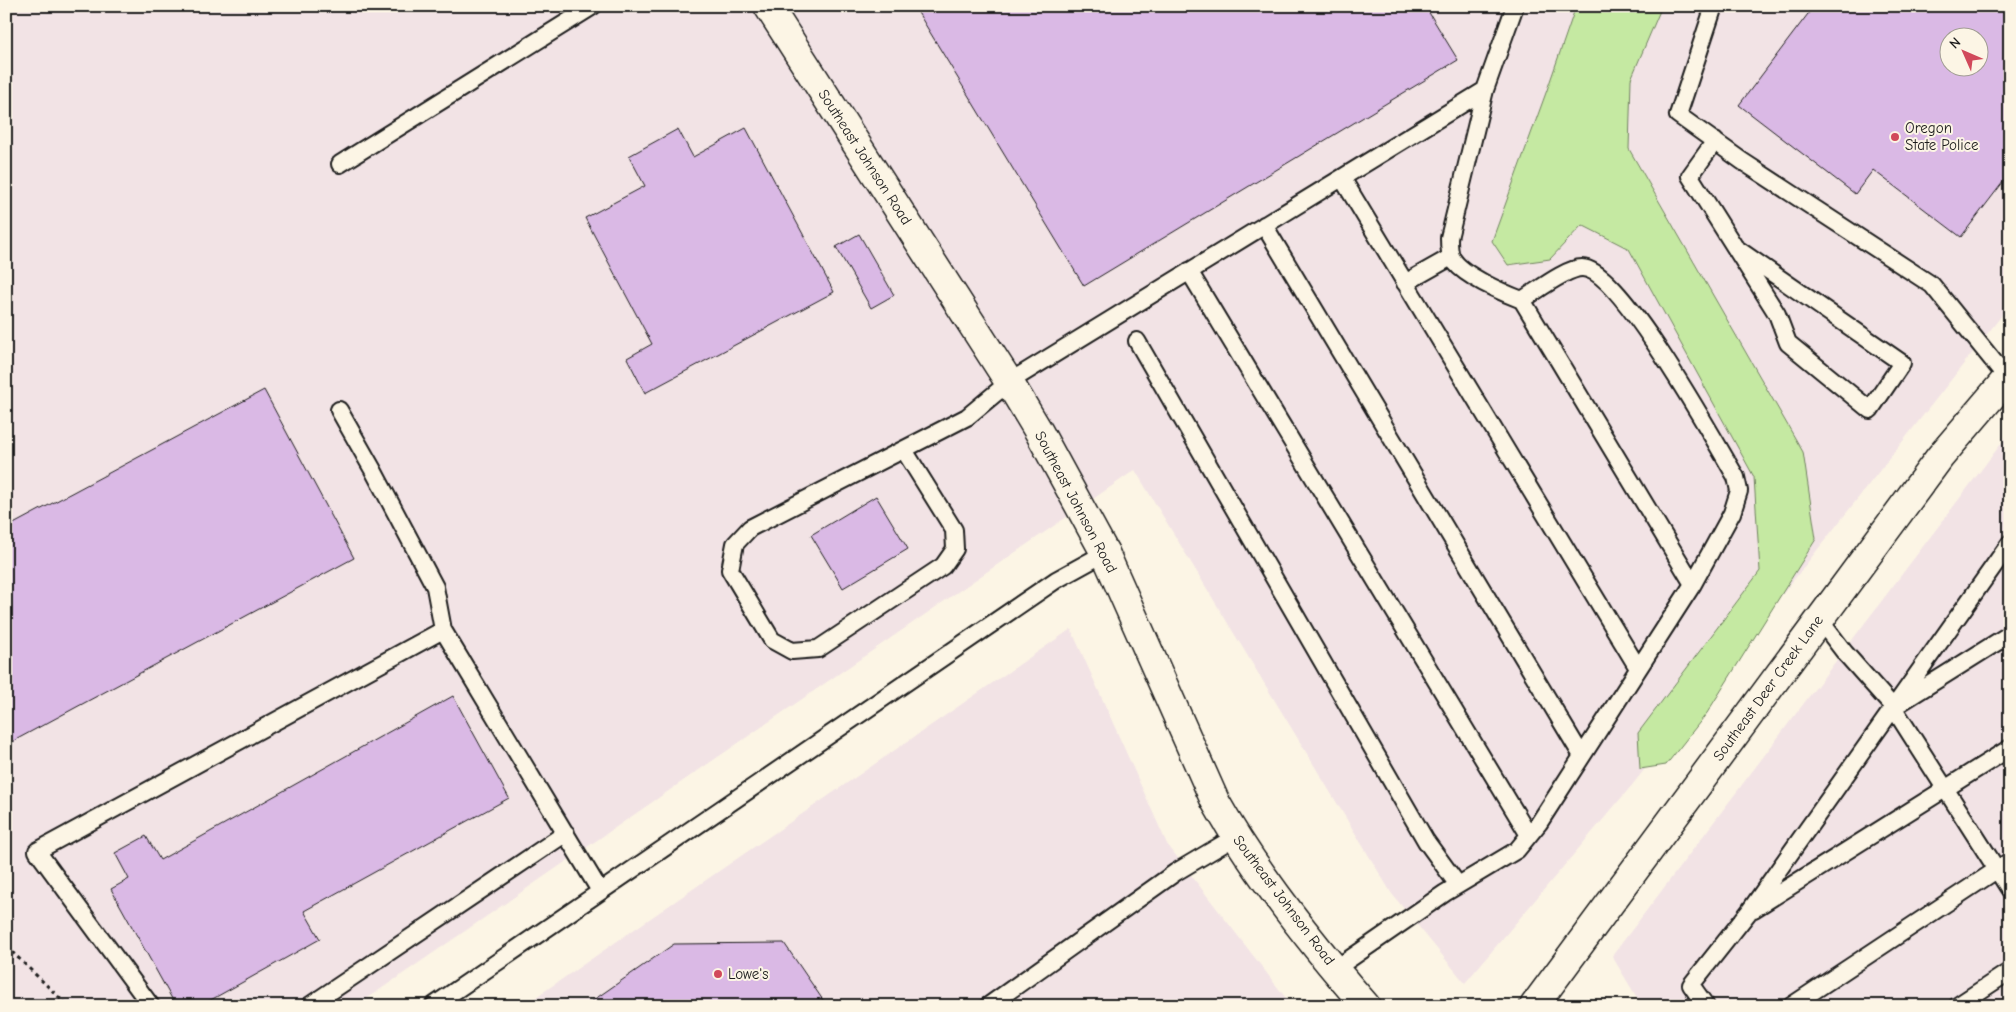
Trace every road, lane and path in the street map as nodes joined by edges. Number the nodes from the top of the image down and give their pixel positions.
1 (593, 6) edge
2 (768, 6) edge
3 (1516, 6) edge
4 (1714, 6) edge
5 (1485, 90) junction
6 (1715, 141) junction
7 (340, 164) dead end
8 (1342, 178) junction
9 (1264, 226) junction
10 (1736, 248) junction
11 (1451, 257) junction
12 (1189, 271) junction
13 (1405, 283) junction
14 (1522, 300) junction
15 (1137, 341) dead end
16 (2008, 376) edge
17 (1009, 382) junction
18 (339, 410) dead end
19 (904, 450) junction
20 (2010, 543) edge
21 (1105, 553) junction
22 (1693, 584) junction
23 (1819, 619) junction
24 (443, 630) junction
25 (2010, 634) edge
26 (1638, 668) junction
27 (1893, 707) junction
28 (2010, 748) edge
29 (1582, 756) junction
30 (1946, 789) junction
31 (566, 833) junction
32 (1529, 835) junction
33 (1235, 837) junction
34 (2003, 865) edge
35 (1458, 885) junction
36 (2010, 890) edge
37 (600, 891) junction
38 (1748, 913) junction
39 (6, 946) edge
40 (1335, 968) junction
41 (2010, 971) edge
42 (68, 1006) edge
43 (150, 1006) edge
44 (309, 1006) edge
45 (433, 1006) edge
46 (988, 1006) edge
47 (1366, 1006) edge
48 (1534, 1006) edge
49 (1706, 1006) edge
50 (1791, 1006) edge
51 (1957, 1006) edge

1 - 7 lane
2 - 17 street, Southeast Johnson Road
3 - 5 lane
4 - 6 lane
5 - 8 lane
5 - 11 lane
6 - 10 lane
6 - 16 lane
8 - 9 lane
8 - 13 lane
9 - 12 lane
9 - 29 lane
10 - 10 lane
11 - 13 lane
11 - 14 lane
12 - 17 lane
12 - 32 lane
13 - 26 lane
14 - 22 lane
14 - 22 lane
15 - 35 lane
16 - 23 street, Southeast Deer Creek Lane
17 - 19 lane
17 - 21 street, Southeast Johnson Road
18 - 24 lane
19 - 19 lane
20 - 27 lane
21 - 33 street, Southeast Johnson Road
21 - 37 lane
22 - 26 lane
23 - 27 lane
23 - 48 street, Southeast Deer Creek Lane
24 - 31 lane
24 - 43 lane
25 - 27 lane
26 - 29 lane
27 - 30 lane
27 - 38 lane
28 - 30 lane
29 - 32 lane
30 - 34 lane
30 - 38 lane
31 - 37 lane
31 - 44 lane
32 - 35 lane
33 - 40 street, Southeast Johnson Road
33 - 46 lane
34 - 36 lane
34 - 50 lane
35 - 40 lane
37 - 45 lane
38 - 49 lane
39 - 42 path
40 - 47 street, Southeast Johnson Road
41 - 51 lane

